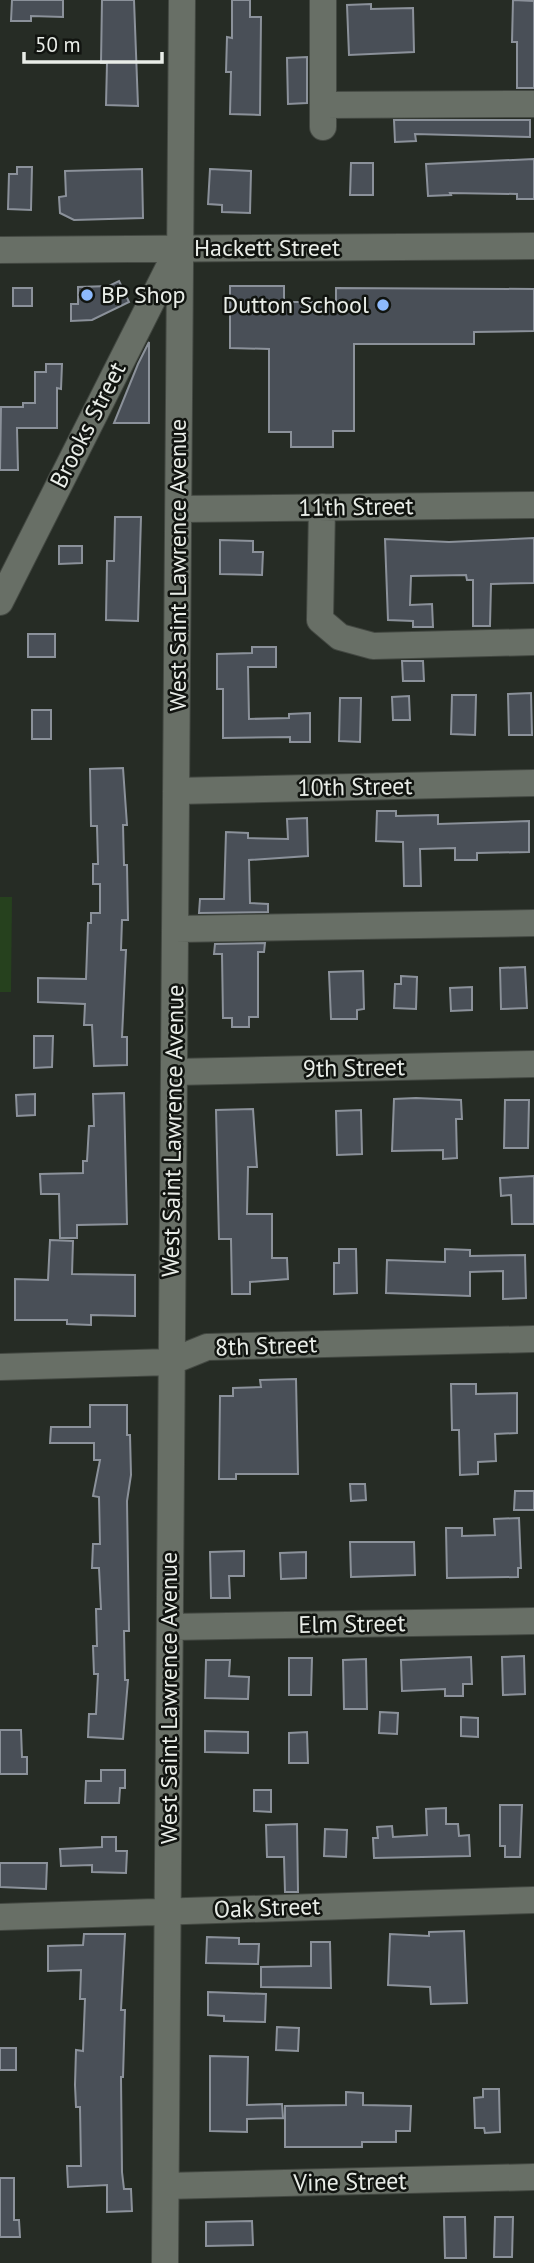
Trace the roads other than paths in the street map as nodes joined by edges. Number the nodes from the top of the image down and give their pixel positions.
1 (182, 0) edge
2 (323, 0) edge
3 (534, 104) edge
4 (534, 246) edge
5 (178, 249) junction
6 (0, 250) edge
7 (534, 505) edge
8 (322, 507) junction
9 (179, 509) junction
10 (0, 602) edge
11 (534, 642) edge
12 (534, 783) edge
13 (176, 791) junction
14 (534, 923) edge
15 (176, 929) junction
16 (534, 1064) edge
17 (175, 1072) junction
18 (534, 1339) edge
19 (170, 1362) junction
20 (0, 1367) edge
21 (534, 1620) edge
22 (170, 1627) junction
23 (534, 1900) edge
24 (167, 1910) junction
25 (0, 1917) edge
26 (534, 2178) edge
27 (166, 2186) junction
28 (165, 2263) edge

1 - 5 street, West Saint Lawrence Avenue
2 - 3 street
4 - 5 street, Hackett Street
5 - 6 street, Hackett Street
5 - 9 street, West Saint Lawrence Avenue
5 - 10 street, Brooks Street
7 - 8 street, 11th Street
8 - 9 street, 11th Street
8 - 11 street
9 - 13 street, West Saint Lawrence Avenue
12 - 13 street, 10th Street
13 - 15 street, West Saint Lawrence Avenue
14 - 15 street
15 - 17 street, West Saint Lawrence Avenue
16 - 17 street, 9th Street
17 - 19 street, West Saint Lawrence Avenue
18 - 19 street, 8th Street
19 - 20 street, 8th Street
19 - 22 street, West Saint Lawrence Avenue
21 - 22 street, Elm Street
22 - 24 street, West Saint Lawrence Avenue
23 - 24 street, Oak Street
24 - 25 street, Oak Street
24 - 27 street, West Saint Lawrence Avenue
26 - 27 street, Vine Street
27 - 28 street, West Saint Lawrence Avenue

